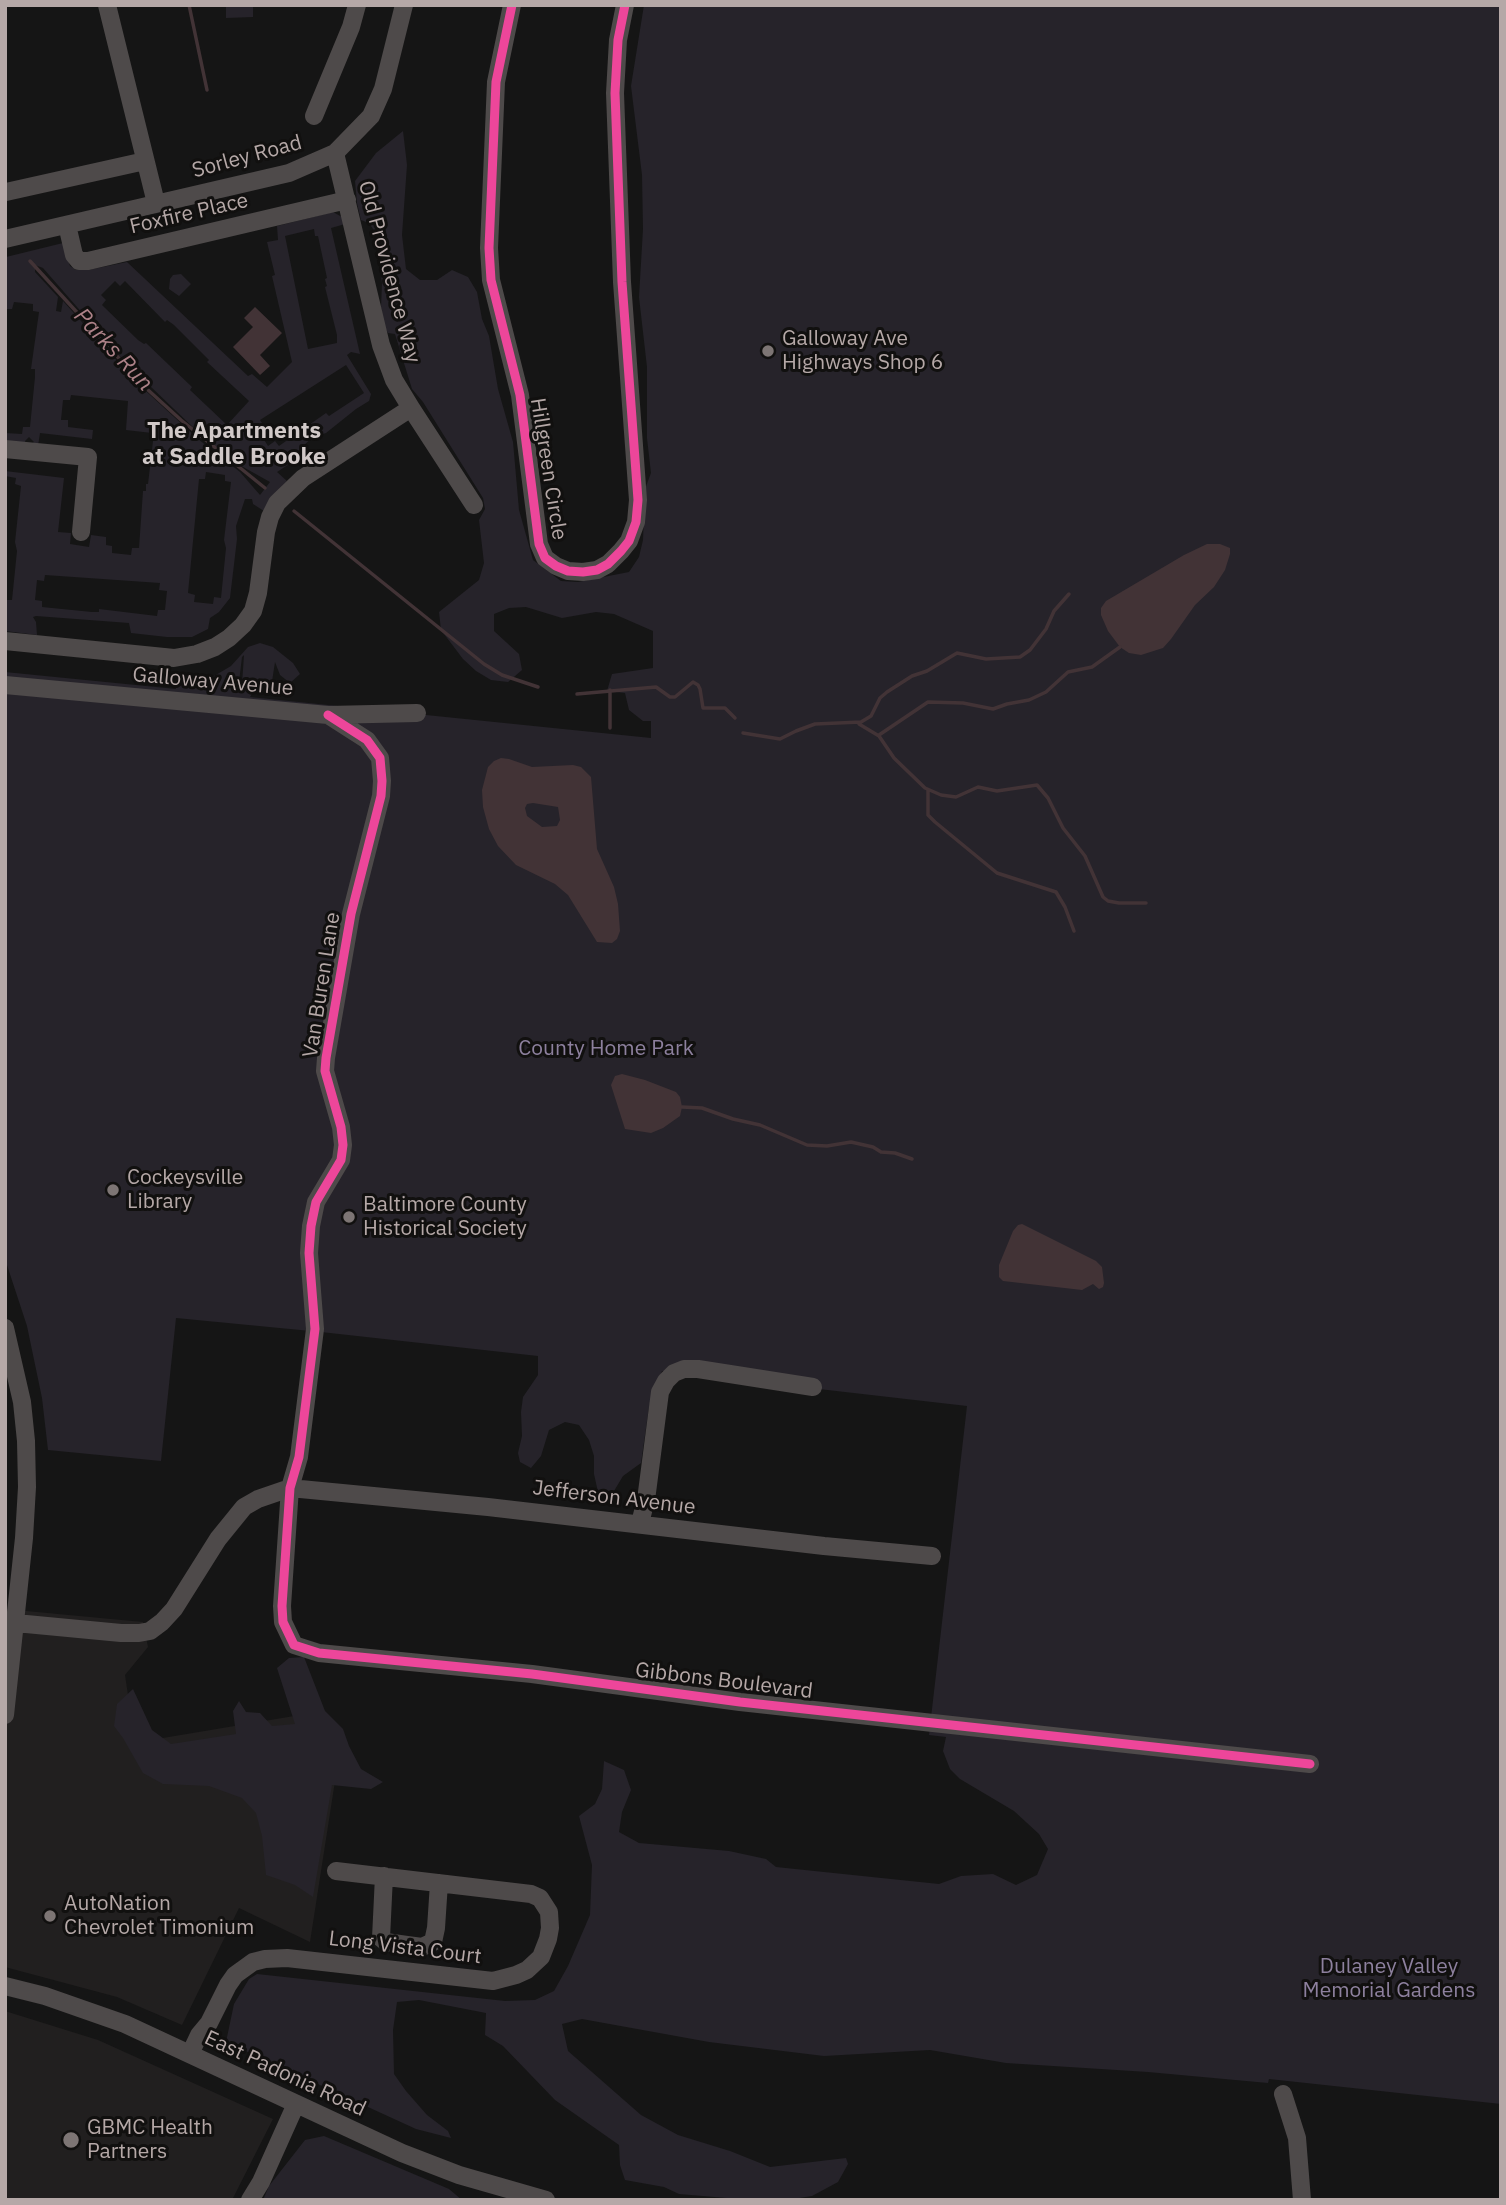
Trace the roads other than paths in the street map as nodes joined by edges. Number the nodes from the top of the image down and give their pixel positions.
1 (107, 5) edge
2 (357, 5) edge
3 (404, 5) edge
4 (512, 5) edge
5 (625, 5) edge
6 (314, 116) dead end
7 (335, 153) junction
8 (145, 161) junction
9 (6, 192) edge
10 (347, 200) junction
11 (156, 203) junction
12 (67, 225) junction
13 (5, 239) edge
14 (411, 408) junction
15 (5, 449) edge
16 (474, 505) dead end
17 (81, 532) dead end
18 (5, 641) edge
19 (5, 685) edge
20 (417, 713) dead end
21 (328, 715) junction
22 (5, 1328) edge
23 (813, 1387) dead end
24 (290, 1488) junction
25 (640, 1523) junction
26 (932, 1556) dead end
27 (10, 1622) edge
28 (5, 1715) edge
29 (1310, 1764) dead end
30 (336, 1871) dead end
31 (384, 1876) junction
32 (439, 1883) junction
33 (5, 1986) edge
34 (196, 2057) junction
35 (1283, 2094) dead end
36 (296, 2104) junction
37 (250, 2200) edge
38 (547, 2200) edge
39 (1302, 2200) edge

1 - 8 street
2 - 6 street
3 - 7 street, Sorley Road
4 - 5 street, Hillgreen Circle
7 - 10 street, Old Providence Way
7 - 11 street, Sorley Road
8 - 9 street
8 - 11 street
10 - 12 street, Foxfire Place
10 - 14 street, Old Providence Way
11 - 12 street, Sorley Road
12 - 13 street, Sorley Road
14 - 16 street, Old Providence Way
14 - 18 street
15 - 17 street
19 - 21 street, Galloway Avenue
20 - 21 street, Galloway Avenue
21 - 24 street, Van Buren Lane
22 - 27 street
23 - 25 street
24 - 25 street, Jefferson Avenue
24 - 27 street
24 - 29 street, Gibbons Boulevard
25 - 26 street, Jefferson Avenue
27 - 28 street
30 - 31 street, Long Vista Court
31 - 32 street, Long Vista Court
31 - 32 street, Long Vista Court
32 - 34 street, Long Vista Court
33 - 34 street, East Padonia Road
34 - 36 street, East Padonia Road
35 - 39 street
36 - 37 street
36 - 38 street, East Padonia Road

